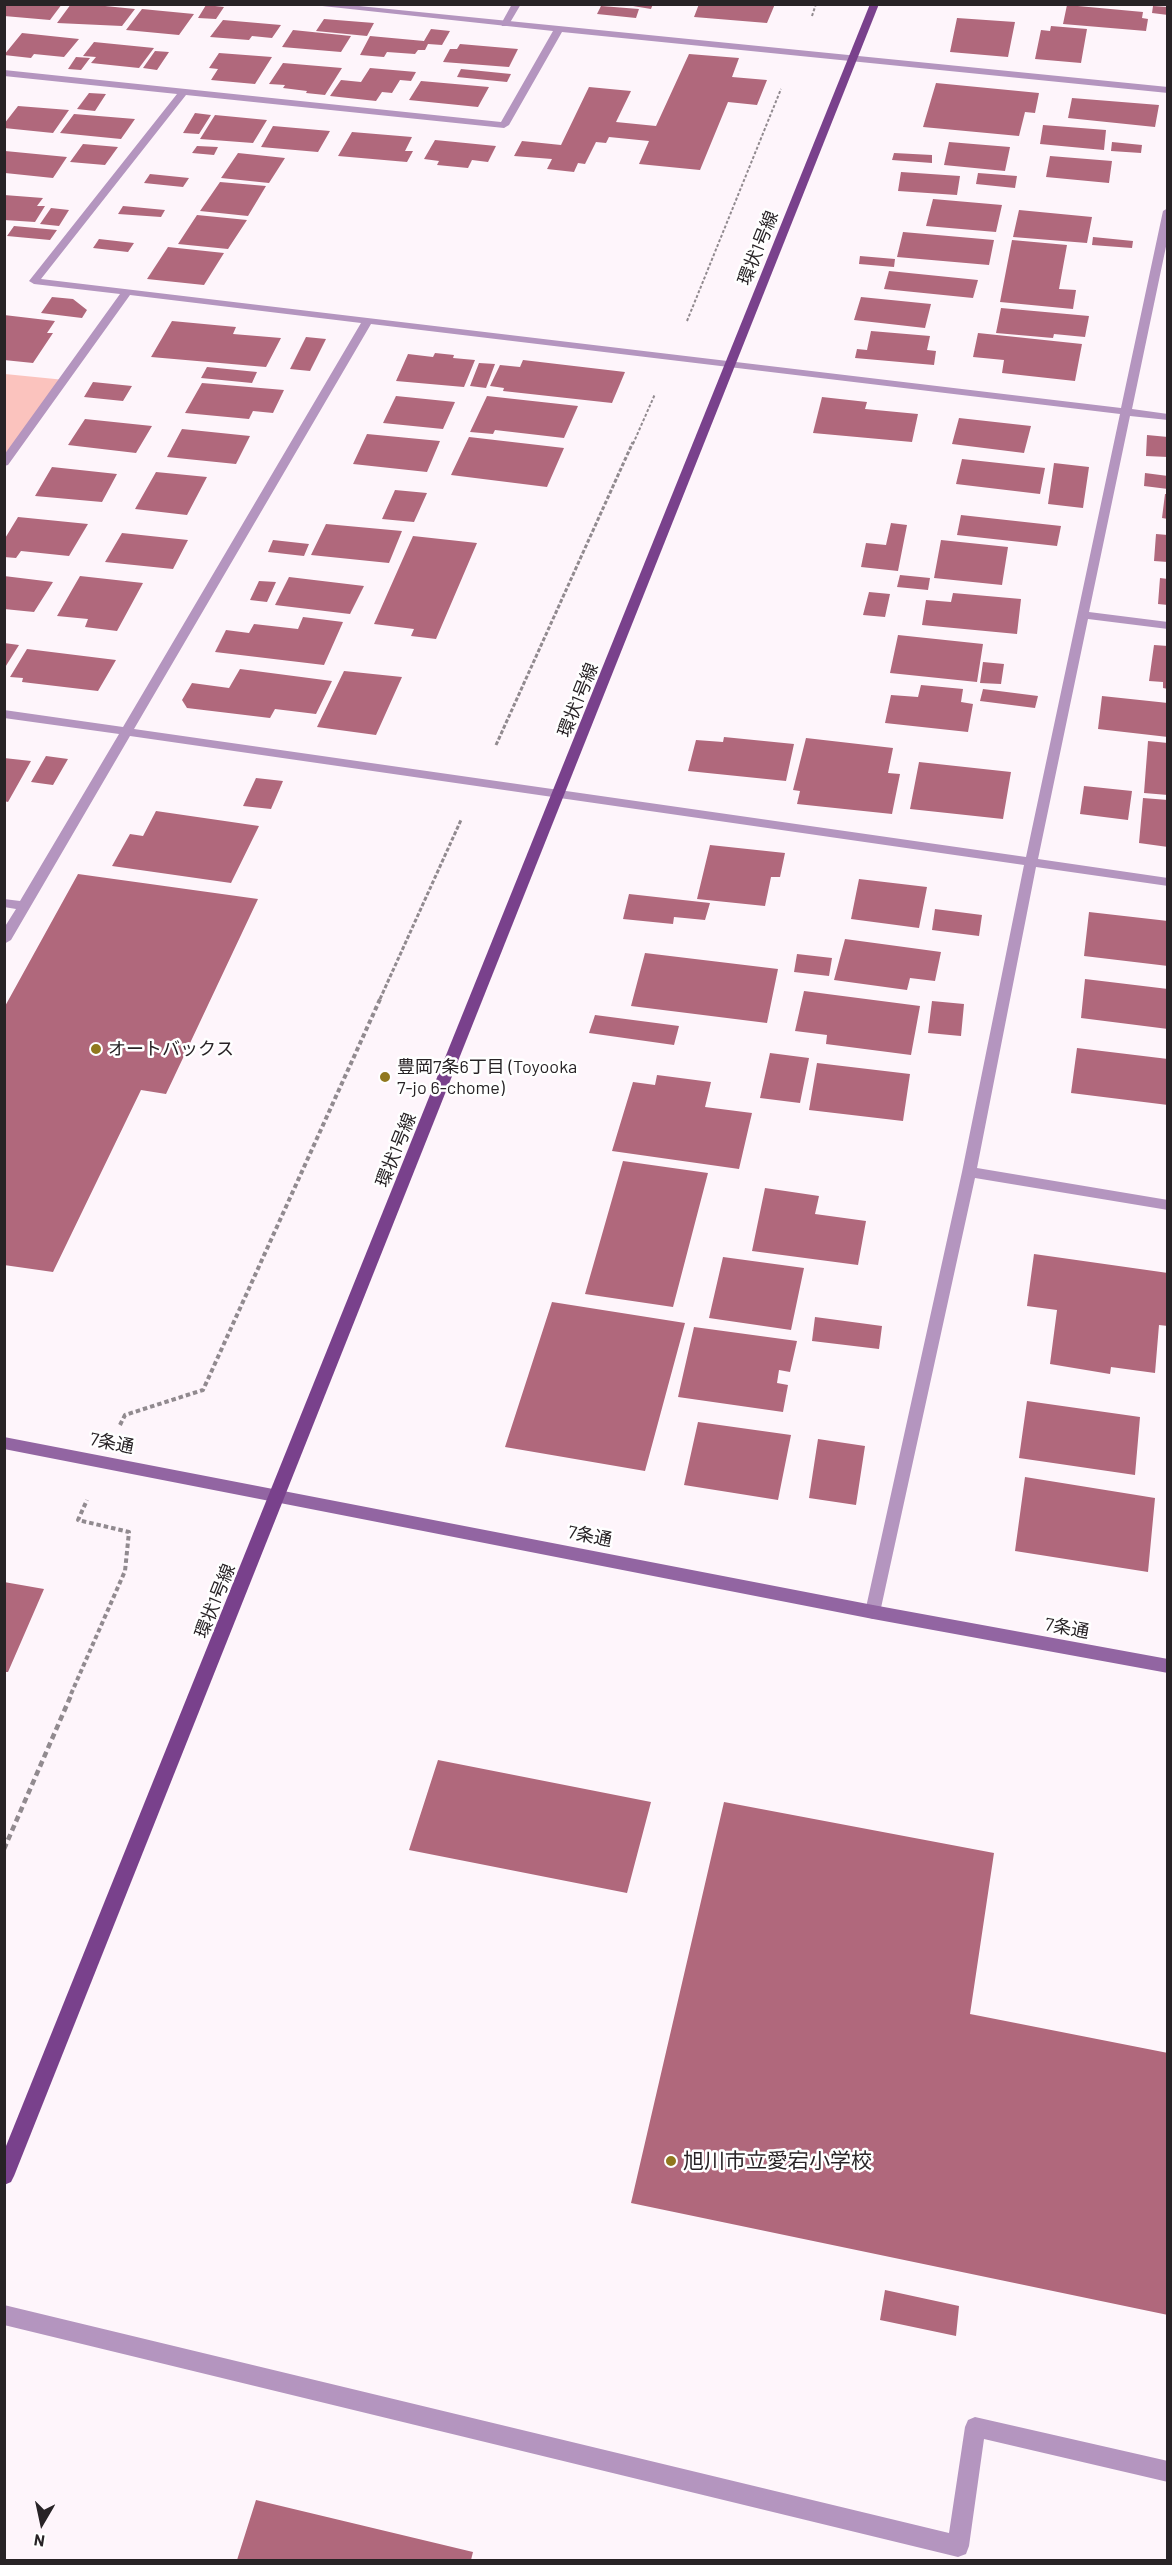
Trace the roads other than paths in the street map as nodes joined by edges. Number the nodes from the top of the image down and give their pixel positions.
1 (309, 4) edge
2 (517, 4) edge
3 (875, 4) edge
4 (350, 6) edge
5 (505, 24) junction
6 (559, 29) junction
7 (854, 59) junction
8 (4, 73) edge
9 (1167, 90) edge
10 (183, 92) junction
11 (1167, 211) edge
12 (1164, 241) edge
13 (127, 292) junction
14 (368, 321) junction
15 (731, 365) junction
16 (1125, 412) junction
17 (1167, 417) edge
18 (4, 463) edge
19 (1083, 615) junction
20 (1167, 626) edge
21 (4, 714) edge
22 (127, 732) junction
23 (559, 795) junction
24 (1031, 862) junction
25 (1167, 882) edge
26 (4, 903) edge
27 (24, 906) junction
28 (4, 940) edge
29 (969, 1172) junction
30 (1167, 1205) edge
31 (4, 1443) edge
32 (277, 1495) junction
33 (873, 1612) junction
34 (1167, 1666) edge
35 (4, 2176) edge
36 (4, 2315) edge
37 (1167, 2472) edge

1 - 4 street
2 - 5 street
3 - 7 main road, 環状1号線
4 - 5 street
5 - 6 street
6 - 7 street
6 - 10 street
7 - 9 street
7 - 15 main road, 環状1号線
8 - 10 street
10 - 13 street
11 - 12 street
12 - 16 street
13 - 14 street
13 - 18 street
14 - 15 street
14 - 22 street
15 - 16 street
15 - 23 main road, 環状1号線
16 - 17 street
16 - 19 street
19 - 20 street
19 - 24 street
21 - 22 street
22 - 23 street
22 - 27 street
23 - 24 street
23 - 32 main road, 環状1号線
24 - 25 street
24 - 29 street
26 - 27 street
27 - 28 street
29 - 30 street
29 - 33 street
31 - 32 street, 7条通
32 - 33 street, 7条通
32 - 35 main road, 環状1号線
33 - 34 street, 7条通
36 - 37 street

